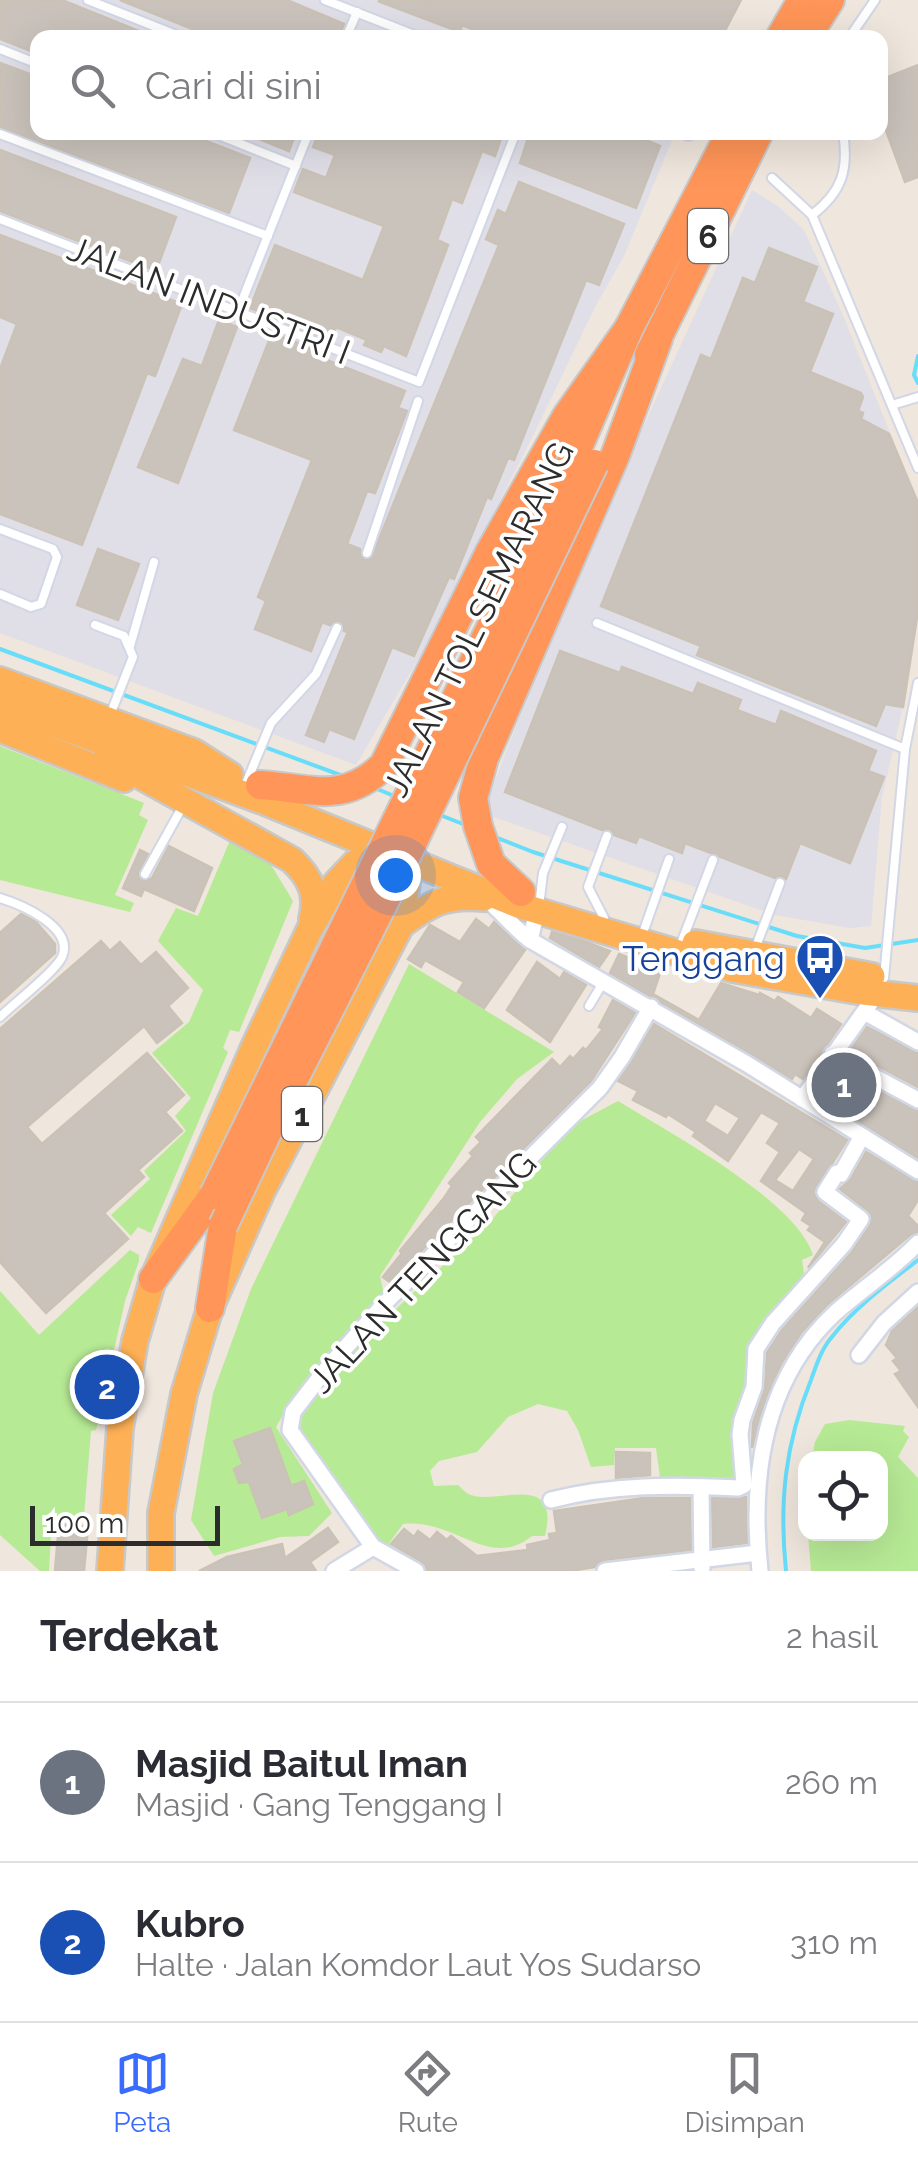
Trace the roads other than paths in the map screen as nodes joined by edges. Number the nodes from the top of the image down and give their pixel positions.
1 (88, 0) edge
2 (325, 0) edge
3 (802, 0) edge
4 (830, 0) edge
5 (875, 0) edge
6 (357, 12) junction
7 (164, 30) edge
8 (349, 30) edge
9 (402, 30) edge
10 (785, 30) edge
11 (811, 30) edge
12 (854, 30) edge
13 (0, 49) edge
14 (30, 61) edge
15 (0, 134) edge
16 (230, 140) edge
17 (305, 140) edge
18 (513, 140) edge
19 (727, 140) edge
20 (755, 140) edge
21 (844, 140) edge
22 (296, 166) junction
23 (772, 178) dead end
24 (812, 215) junction
25 (0, 219) edge
26 (268, 236) junction
27 (238, 312) junction
28 (629, 328) junction
29 (658, 340) junction
30 (918, 397) edge
31 (418, 401) dead end
32 (892, 405) junction
33 (583, 462) junction
34 (918, 468) edge
35 (0, 529) edge
36 (367, 553) dead end
37 (154, 562) dead end
38 (0, 594) edge
39 (596, 623) dead end
40 (96, 625) dead end
41 (337, 628) dead end
42 (130, 646) junction
43 (0, 680) edge
44 (918, 684) edge
45 (0, 691) edge
46 (12, 708) edge
47 (110, 716) junction
48 (0, 729) edge
49 (906, 749) junction
50 (248, 777) junction
51 (184, 799) junction
52 (333, 802) junction
53 (562, 827) dead end
54 (607, 836) dead end
55 (397, 856) junction
56 (669, 859) dead end
57 (713, 860) dead end
58 (454, 865) junction
59 (146, 874) dead end
60 (780, 884) dead end
61 (532, 896) junction
62 (0, 898) edge
63 (486, 899) junction
64 (604, 918) junction
65 (648, 920) junction
66 (402, 925) junction
67 (310, 929) junction
68 (686, 933) junction
69 (530, 940) junction
70 (755, 949) junction
71 (604, 981) junction
72 (918, 982) edge
73 (878, 988) junction
74 (918, 998) edge
75 (590, 1006) dead end
76 (652, 1006) junction
77 (0, 1017) edge
78 (918, 1042) edge
79 (832, 1054) junction
80 (802, 1098) junction
81 (918, 1100) edge
82 (861, 1138) junction
83 (918, 1171) edge
84 (918, 1243) edge
85 (153, 1279) junction
86 (915, 1299) edge
87 (210, 1308) junction
88 (859, 1355) dead end
89 (701, 1487) junction
90 (551, 1500) dead end
91 (373, 1547) junction
92 (758, 1553) junction
93 (702, 1566) edge
94 (167, 1569) edge
95 (110, 1571) edge
96 (334, 1571) edge
97 (416, 1571) edge
98 (604, 1571) edge
99 (760, 1571) edge

1 - 7 lane
2 - 6 lane
3 - 10 highway
4 - 11 highway
5 - 12 lane
6 - 8 lane
6 - 9 lane
13 - 14 lane
15 - 26 lane
16 - 22 lane
17 - 22 lane
18 - 27 lane, JALAN INDUSTRI I
19 - 28 highway, JALAN TOL SEMARANG / 6
20 - 29 highway, JALAN TOL SEMARANG / 6
21 - 24 lane
22 - 26 lane
23 - 24 lane
24 - 32 lane
25 - 27 lane, JALAN INDUSTRI I
26 - 27 lane
28 - 33 highway, JALAN TOL SEMARANG / 6
28 - 52 highway
29 - 33 highway, JALAN TOL SEMARANG / 6
29 - 61 highway
30 - 32 lane
31 - 36 lane
32 - 34 lane
33 - 85 highway, JALAN TOL SEMARANG / 6, bridge
33 - 87 highway, JALAN TOL SEMARANG / 6, bridge
35 - 38 lane
37 - 42 lane
39 - 49 lane
40 - 42 lane
41 - 50 lane
42 - 47 lane
43 - 47 highway
44 - 49 lane
45 - 50 highway
46 - 51 highway, 1
46 - 55 highway
47 - 50 highway
48 - 51 highway
49 - 73 lane
50 - 52 highway
51 - 59 lane
51 - 67 highway, 1
52 - 55 highway
52 - 58 highway
53 - 61 lane
54 - 64 lane
55 - 58 highway
55 - 61 highway
55 - 66 highway, 1
55 - 67 highway
56 - 65 lane
57 - 68 lane
58 - 61 highway
60 - 70 lane
61 - 63 highway
61 - 64 highway
61 - 69 street
61 - 73 highway
62 - 77 lane
63 - 66 highway
63 - 69 street
64 - 65 highway
65 - 68 highway
66 - 87 highway, 1
67 - 85 highway, 1
68 - 70 highway
69 - 71 street
70 - 73 highway
71 - 75 lane
71 - 76 street
72 - 73 highway
73 - 74 highway
73 - 78 street
73 - 79 street
76 - 80 street
76 - 91 street, JALAN TENGGANG
79 - 80 street
79 - 81 street
80 - 82 street
82 - 83 street
82 - 89 street
84 - 92 street
85 - 95 highway, 1
86 - 88 street
87 - 94 highway, 1
89 - 90 street
89 - 93 street
91 - 96 street
91 - 97 street
92 - 93 street
92 - 99 street
93 - 98 street

